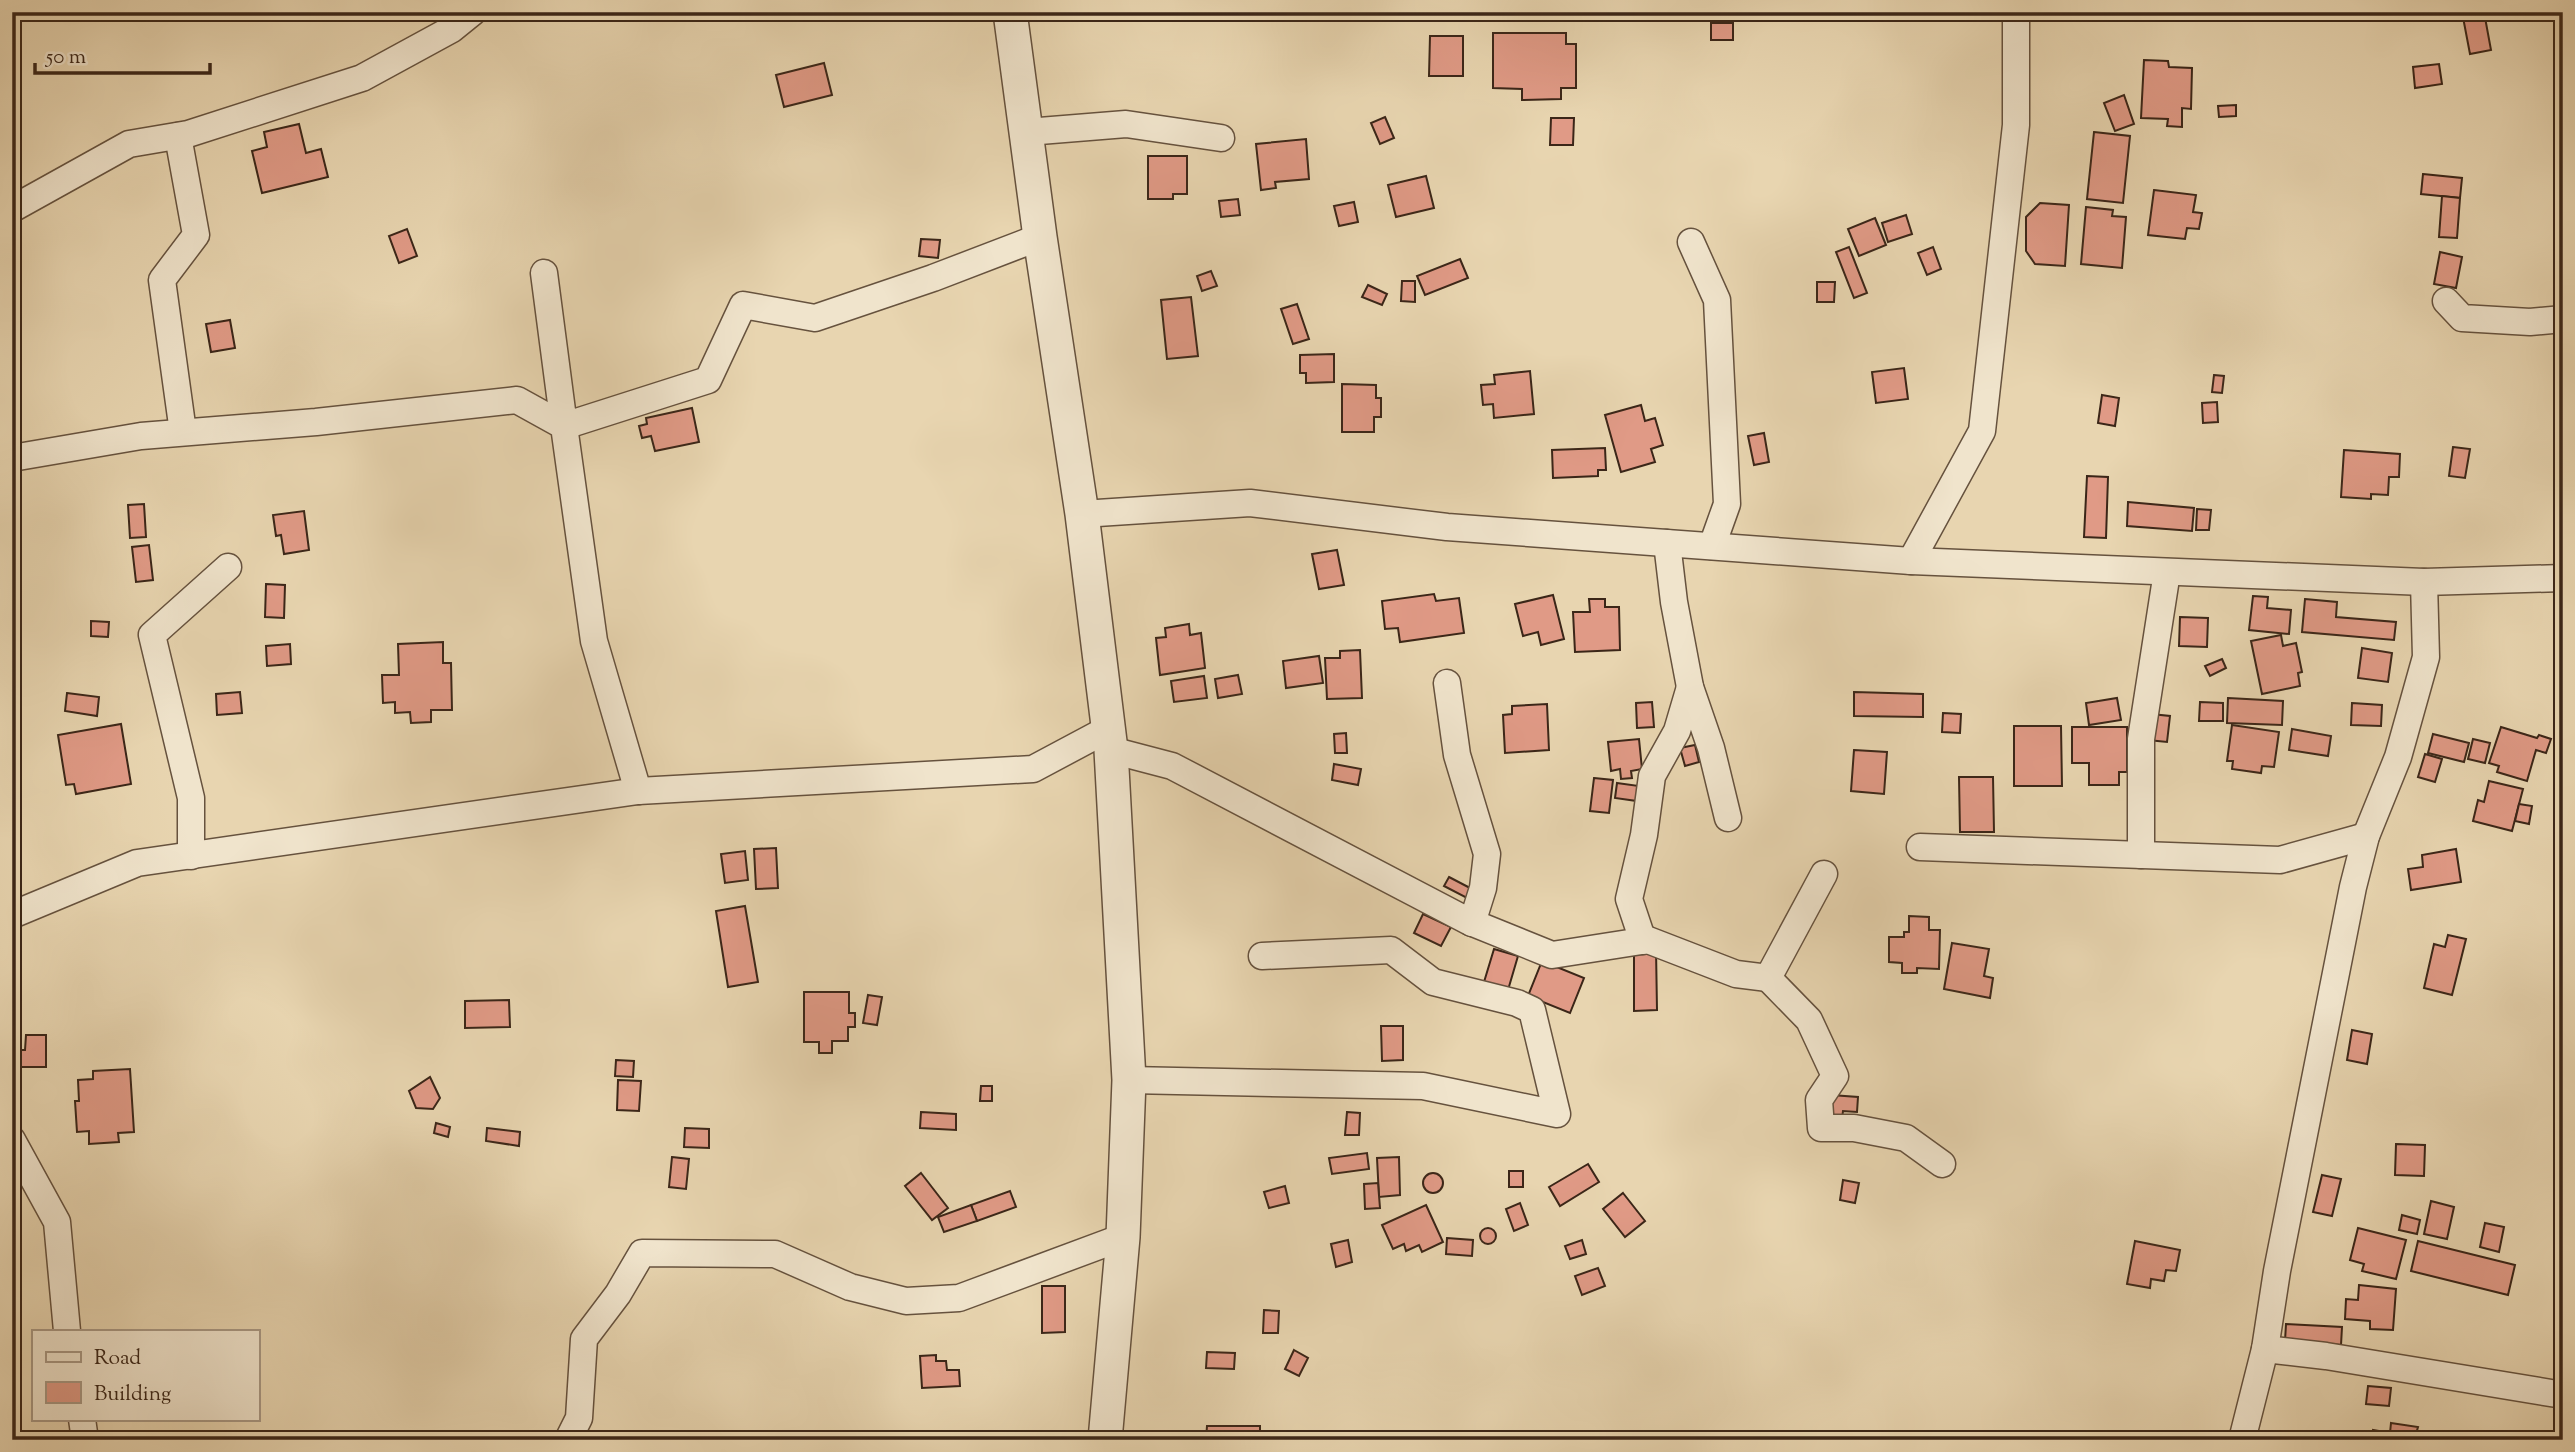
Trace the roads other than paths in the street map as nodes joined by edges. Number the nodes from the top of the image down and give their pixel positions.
1 (473, 12) edge
2 (1010, 12) edge
3 (2016, 12) edge
4 (1027, 132) junction
5 (178, 136) junction
6 (1221, 138) dead end
7 (12, 209) edge
8 (1041, 237) junction
9 (1691, 242) dead end
10 (544, 273) dead end
11 (2446, 301) dead end
12 (2563, 319) edge
13 (564, 426) junction
14 (183, 432) junction
15 (12, 458) edge
16 (1082, 513) junction
17 (1667, 543) junction
18 (1712, 546) junction
19 (1911, 561) junction
20 (228, 567) dead end
21 (2167, 572) junction
22 (2563, 578) edge
23 (2424, 582) junction
24 (1447, 683) dead end
25 (1690, 687) junction
26 (1110, 740) junction
27 (638, 791) junction
28 (1728, 818) dead end
29 (2367, 836) junction
30 (1920, 847) dead end
31 (2141, 855) junction
32 (191, 856) junction
33 (1824, 874) dead end
34 (12, 915) edge
35 (1472, 923) junction
36 (1643, 941) junction
37 (1262, 957) dead end
38 (1768, 978) junction
39 (1129, 1080) junction
40 (12, 1140) edge
41 (1942, 1164) dead end
42 (1123, 1237) junction
43 (67, 1330) edge
44 (2265, 1349) junction
45 (2563, 1395) edge
46 (82, 1420) edge
47 (85, 1440) edge
48 (568, 1440) edge
49 (1105, 1440) edge
50 (2242, 1440) edge

1 - 5 street
2 - 4 street
3 - 19 street
4 - 6 street
4 - 8 street
5 - 7 street
5 - 14 street
8 - 13 street
8 - 16 street
9 - 18 street
10 - 13 street
11 - 12 street
13 - 14 street
13 - 27 street
14 - 15 street
16 - 17 street
16 - 26 street
17 - 18 street
17 - 25 street
18 - 19 street
19 - 21 street
20 - 32 street
21 - 23 street
21 - 31 street
22 - 23 street
23 - 29 street
24 - 35 street
25 - 28 street
25 - 36 street
26 - 27 street
26 - 35 street
26 - 39 street
27 - 32 street
29 - 31 street
29 - 44 street
30 - 31 street
32 - 34 street
33 - 38 street
35 - 36 street
36 - 38 street
37 - 39 street
38 - 41 street
39 - 42 street
40 - 43 street
42 - 48 street
42 - 49 street
44 - 45 street
44 - 50 street
46 - 47 street

